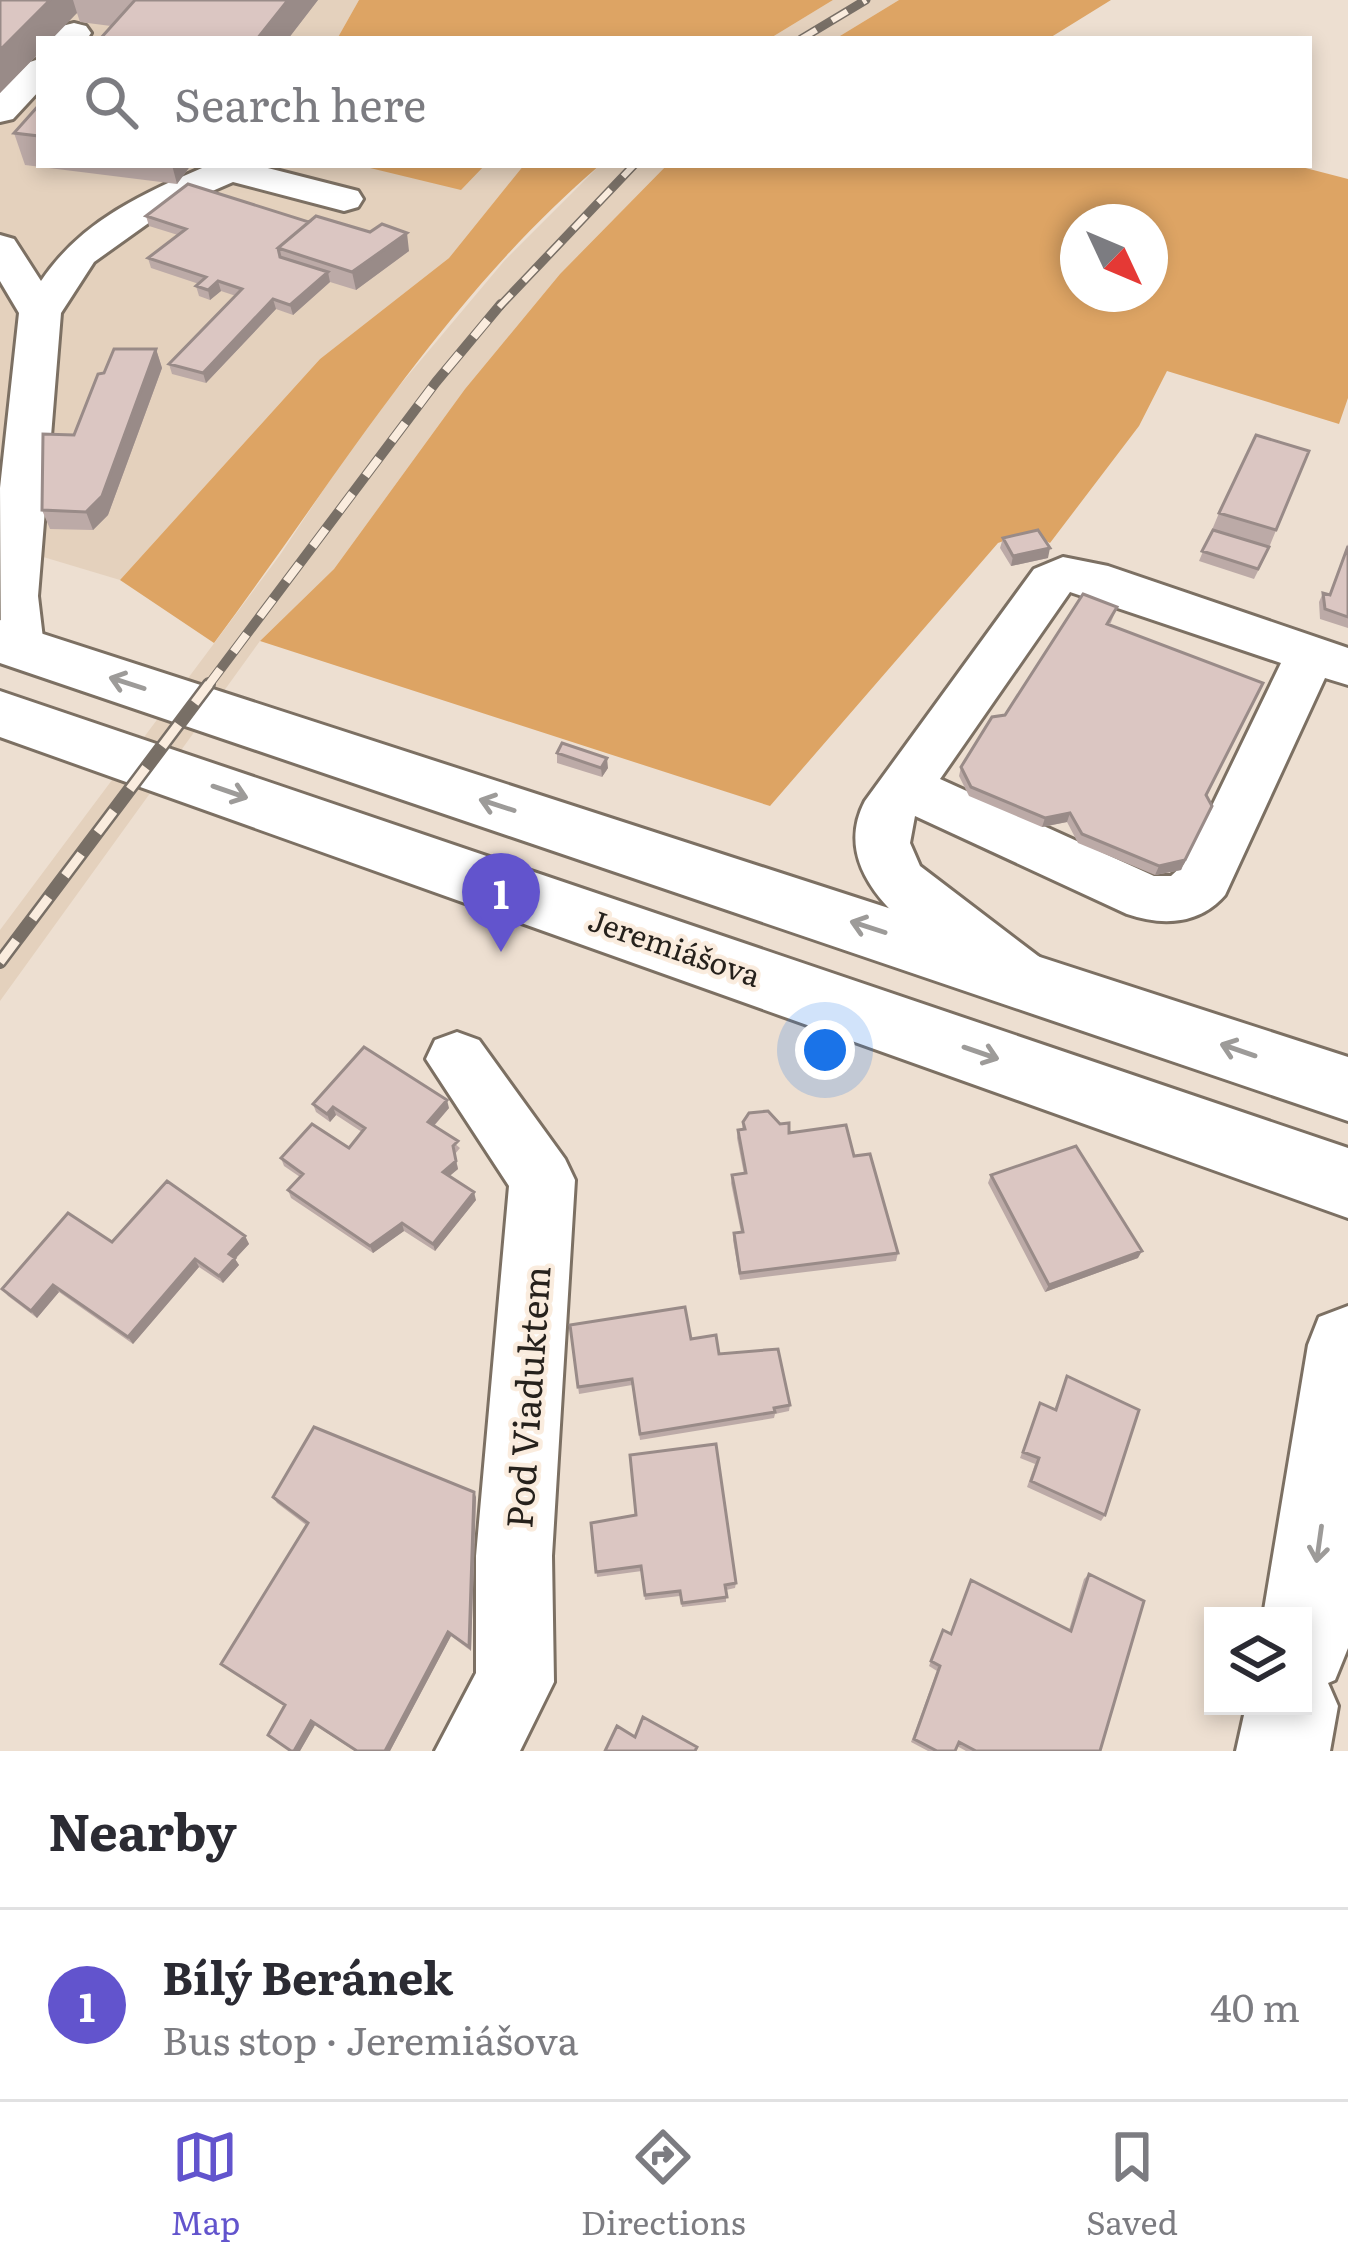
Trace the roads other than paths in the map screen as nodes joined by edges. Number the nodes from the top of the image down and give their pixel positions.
1 (36, 73) edge
2 (0, 111) edge
3 (344, 200) dead end
4 (0, 247) edge
5 (40, 313) junction
6 (1330, 661) edge
7 (6, 667) edge
8 (905, 788) junction
9 (1021, 977) junction
10 (457, 1059) dead end
11 (1348, 1089) edge
12 (1348, 1184) edge
13 (1348, 1346) edge
14 (1309, 1607) edge
15 (1290, 1715) edge
16 (475, 1751) edge
17 (1283, 1751) edge

1 - 2 street
3 - 5 street
4 - 5 street
5 - 7 street
6 - 8 street
6 - 8 street
9 -> 7 main road
7 -> 12 main road, Jeremiášova
8 - 9 street
11 -> 9 main road
10 - 16 street, Pod Viaduktem
13 -> 14 main road
15 - 17 main road

